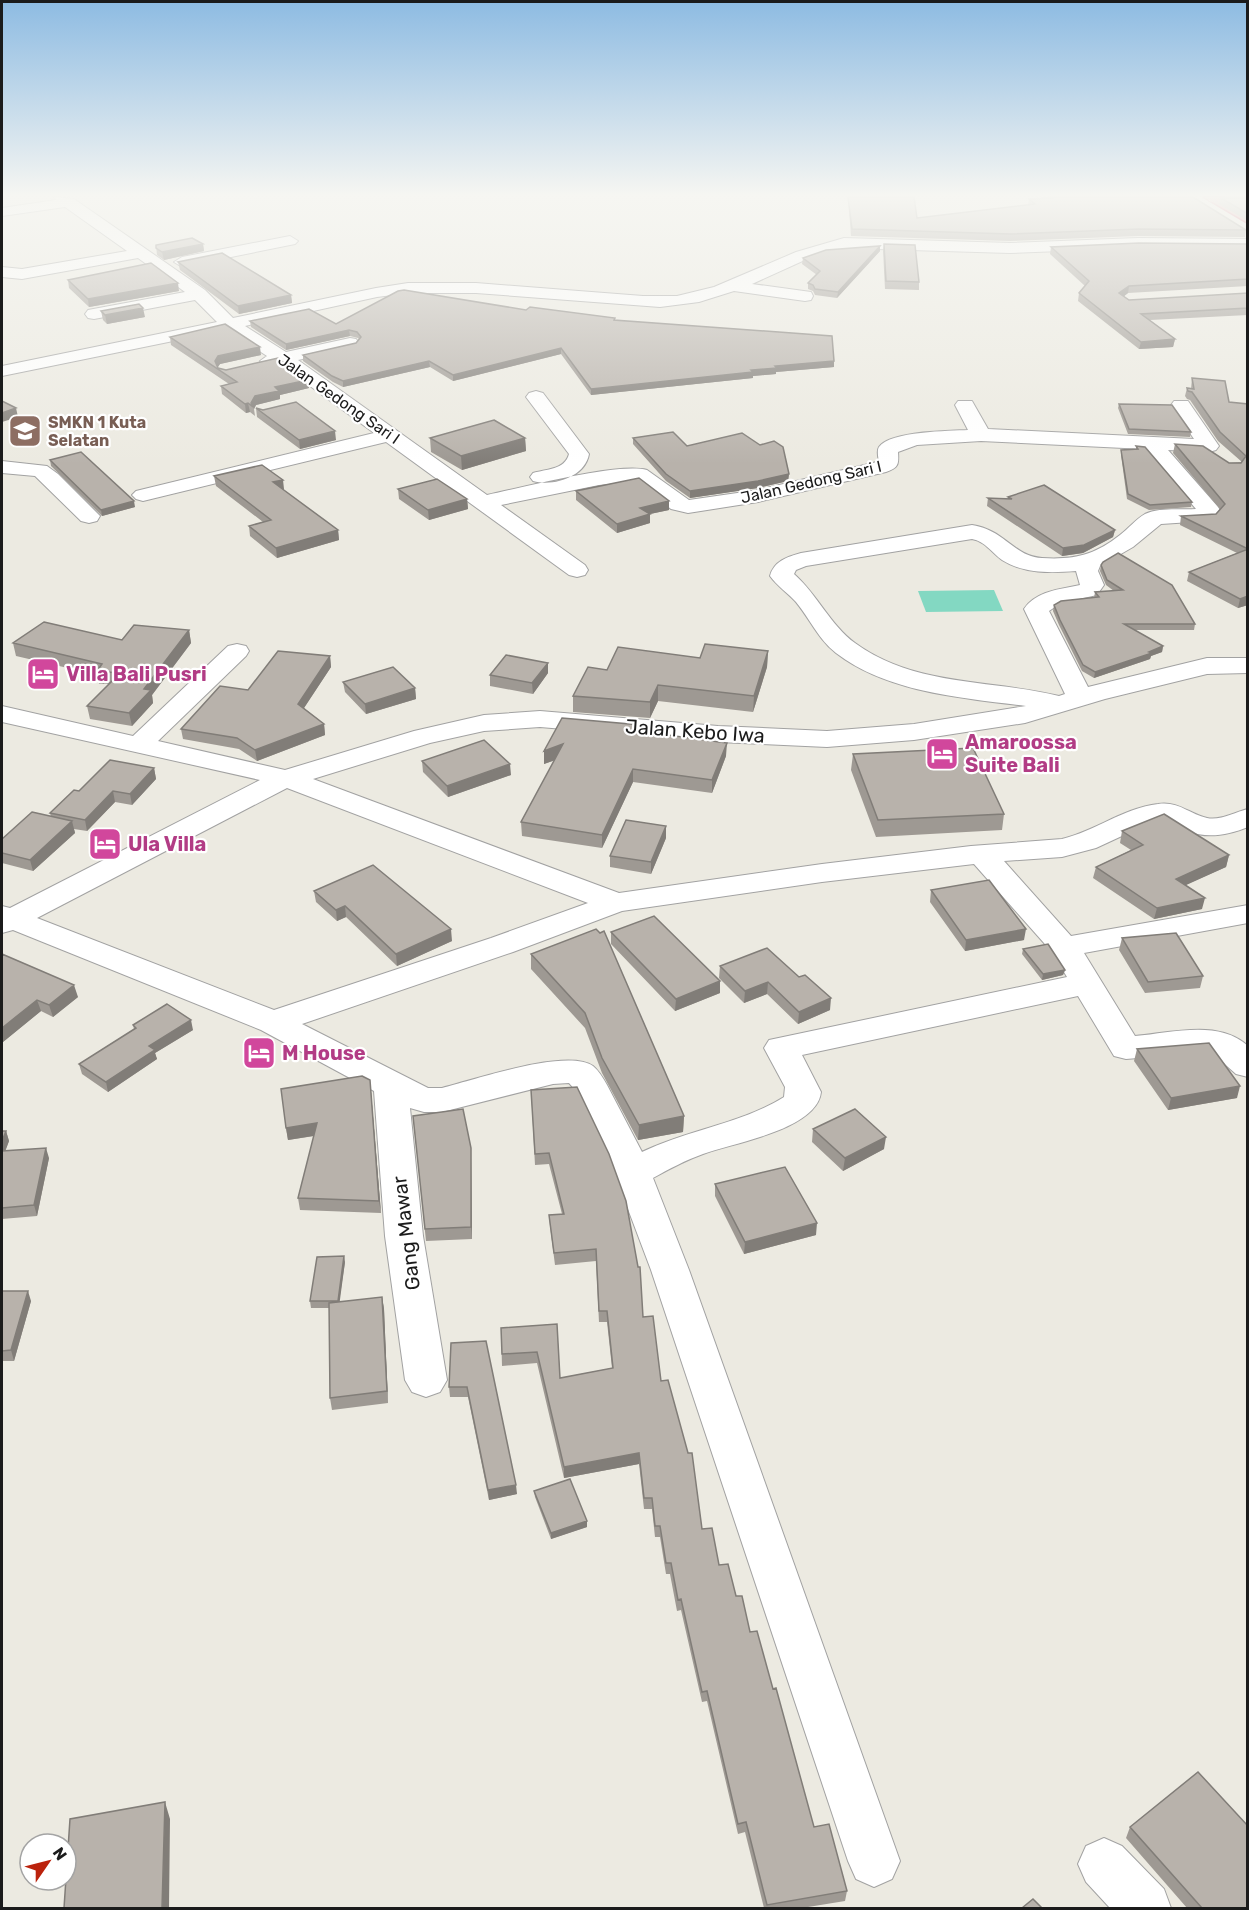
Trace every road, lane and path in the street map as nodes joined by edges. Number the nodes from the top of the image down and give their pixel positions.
1 (188, 286) edge
2 (730, 286) edge
3 (731, 286) edge
4 (200, 294) junction
5 (805, 296) dead end
6 (94, 314) edge
7 (229, 324) junction
8 (350, 343) edge
9 (283, 358) junction
10 (250, 365) edge
11 (5, 371) dead end
12 (332, 395) junction
13 (536, 397) dead end
14 (309, 400) dead end
15 (965, 405) dead end
16 (1181, 405) dead end
17 (389, 435) junction
18 (981, 435) junction
19 (1151, 443) junction
20 (1209, 446) junction
21 (1226, 461) edge
22 (2, 467) edge
23 (143, 495) dead end
24 (477, 497) junction
25 (89, 516) dead end
26 (1089, 563) junction
27 (577, 570) dead end
28 (1248, 641) edge
29 (237, 651) dead end
30 (1248, 665) edge
31 (1207, 666) junction
32 (1070, 701) junction
33 (2, 714) edge
34 (139, 745) junction
35 (286, 778) junction
36 (1248, 818) edge
37 (981, 854) junction
38 (616, 903) junction
39 (1248, 914) edge
40 (4, 919) edge
41 (1064, 947) junction
42 (1088, 983) junction
43 (273, 1022) junction
44 (1248, 1066) edge
45 (391, 1085) junction
46 (632, 1173) junction
47 (426, 1380) dead end
48 (874, 1861) dead end
49 (1104, 1864) dead end
50 (1145, 1908) edge

1 - 4 street, Jalan Gedong Sari I
2 - 7 street
3 - 5 street
4 - 6 street
4 - 7 street, Jalan Gedong Sari I
7 - 9 street, Jalan Gedong Sari I
7 - 11 street
8 - 9 street
9 - 10 street
9 - 12 street, Jalan Gedong Sari I
12 - 14 street
12 - 17 street, Jalan Gedong Sari I
13 - 24 street
15 - 18 street
16 - 20 street
17 - 23 street
17 - 24 street, Jalan Gedong Sari I
18 - 19 street, Jalan Gedong Sari I
18 - 24 street, Jalan Gedong Sari I
19 - 20 street, Jalan Gedong Sari I
19 - 26 street
20 - 21 street
22 - 25 street
24 - 27 street
26 - 32 street
26 - 32 street
28 - 31 street, Jalan Kebo Iwa
29 - 34 street
30 - 31 street, Jalan Kebo Iwa
31 - 32 street, Jalan Kebo Iwa
32 - 35 street, Jalan Kebo Iwa
33 - 34 street
34 - 35 street
35 - 38 street
35 - 40 street, Jalan Kebo Iwa
36 - 37 street
37 - 38 street
37 - 41 street
38 - 43 street
39 - 41 street
40 - 43 street
41 - 42 street
42 - 44 street
42 - 46 street
43 - 45 street
45 - 46 street
45 - 47 street, Gang Mawar
46 - 48 street
49 - 50 street

